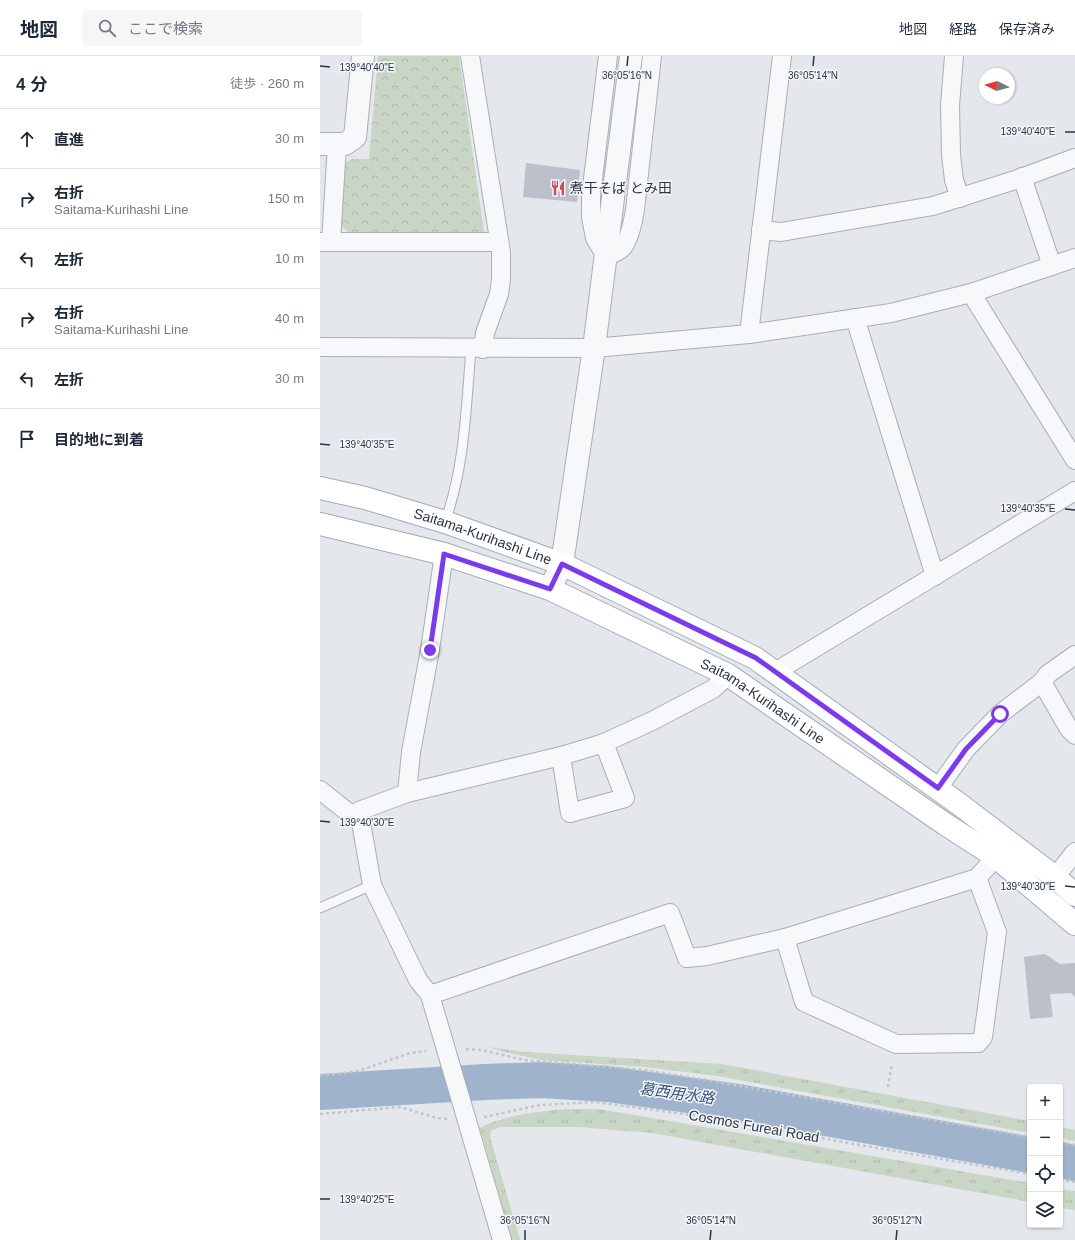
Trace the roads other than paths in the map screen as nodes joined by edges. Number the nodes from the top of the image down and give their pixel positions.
1 (363, 56) edge
2 (470, 56) edge
3 (608, 56) edge
4 (631, 56) edge
5 (652, 56) edge
6 (782, 56) edge
7 (954, 56) edge
8 (328, 144) edge
9 (1075, 158) edge
10 (1022, 178) junction
11 (960, 198) junction
12 (761, 230) junction
13 (325, 242) edge
14 (499, 242) junction
15 (606, 256) junction
16 (1075, 258) edge
17 (1052, 266) junction
18 (970, 293) junction
19 (855, 318) junction
20 (749, 334) junction
21 (320, 348) edge
22 (594, 348) junction
23 (477, 349) junction
24 (1075, 460) edge
25 (320, 488) edge
26 (1075, 491) edge
27 (445, 522) junction
28 (320, 524) edge
29 (444, 554) junction
30 (562, 564) junction
31 (935, 576) junction
32 (550, 589) junction
33 (1075, 655) edge
34 (775, 672) junction
35 (728, 675) junction
36 (1042, 682) junction
37 (1075, 735) edge
38 (604, 743) junction
39 (561, 756) junction
40 (938, 788) junction
41 (320, 790) edge
42 (407, 793) junction
43 (360, 816) junction
44 (1075, 852) edge
45 (996, 857) junction
46 (1055, 877) junction
47 (977, 878) junction
48 (372, 885) junction
49 (1075, 895) edge
50 (320, 908) edge
51 (1075, 924) edge
52 (785, 938) junction
53 (430, 995) junction
54 (502, 1240) edge

1 - 8 street
2 - 14 street
3 - 15 street
4 - 15 street
5 - 15 street
6 - 12 street
7 - 11 street
8 - 13 street
9 - 10 street
10 - 11 street
10 - 17 street
11 - 12 street
12 - 20 street
13 - 14 street
14 - 23 street
15 - 22 street
16 - 17 street
17 - 18 street
18 - 19 street
18 - 24 street
19 - 20 street
19 - 31 street
20 - 22 street
21 - 23 street
22 - 23 street
22 - 30 street
23 - 27 lane
25 - 27 main road, Saitama-Kurihashi Line
26 - 31 street
27 - 30 main road, Saitama-Kurihashi Line
28 - 29 main road, Saitama-Kurihashi Line
29 - 32 main road, Saitama-Kurihashi Line
29 - 42 street
30 - 32 street
30 - 34 main road, Saitama-Kurihashi Line
31 - 34 street
32 - 35 main road, Saitama-Kurihashi Line
33 - 36 street
34 - 40 main road, Saitama-Kurihashi Line
35 - 38 street
35 - 45 main road, Saitama-Kurihashi Line
36 - 37 street
36 - 40 street
38 - 39 street
38 - 39 street
39 - 42 street
40 - 46 main road, Saitama-Kurihashi Line
41 - 43 street
42 - 43 street
43 - 48 street
44 - 46 street
45 - 47 street
45 - 51 main road, Saitama-Kurihashi Line
46 - 49 main road, Saitama-Kurihashi Line
47 - 52 street
47 - 52 street
48 - 50 lane
48 - 53 street
52 - 53 street
53 - 54 street

